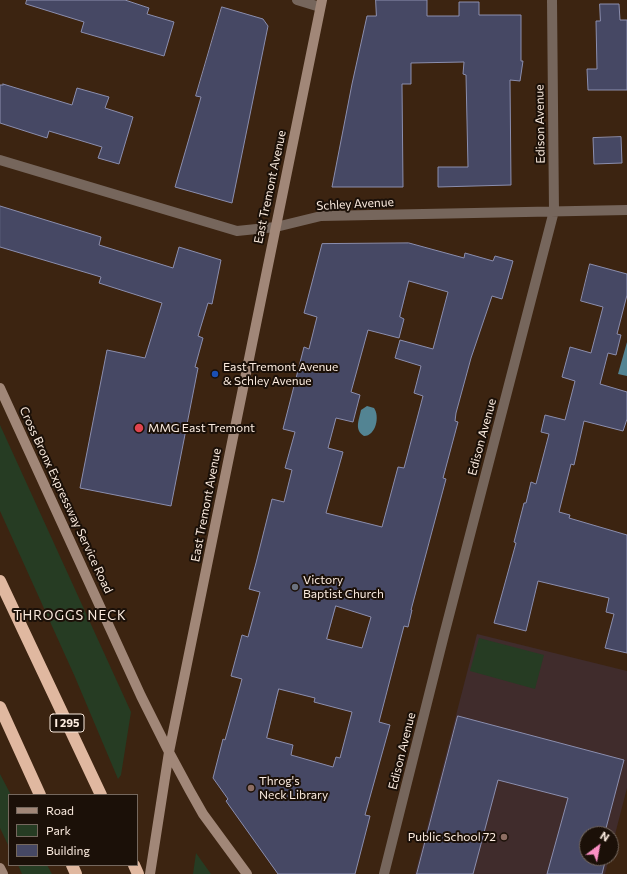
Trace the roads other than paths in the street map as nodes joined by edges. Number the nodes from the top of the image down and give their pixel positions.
1 (297, 0) edge
2 (552, 0) edge
3 (321, 3) edge
4 (0, 160) edge
5 (627, 210) edge
6 (554, 211) junction
7 (276, 227) junction
8 (0, 388) edge
9 (0, 581) edge
10 (0, 707) edge
11 (169, 752) junction
12 (40, 794) edge
13 (101, 794) edge
14 (0, 868) edge
15 (3, 874) edge
16 (150, 874) edge
17 (247, 874) edge
18 (384, 874) edge

1 - 3 street
2 - 6 street, Edison Avenue
3 - 7 main road, East Tremont Avenue
4 - 7 street, Schley Avenue
5 - 6 street, Schley Avenue
6 - 7 street, Schley Avenue
6 - 18 street, Edison Avenue
7 - 11 main road, East Tremont Avenue
8 - 11 main road, Cross Bronx Expressway Service Road
9 - 13 highway, I 295
10 - 12 highway
11 - 16 main road, East Tremont Avenue
11 - 17 main road, Cross Bronx Expressway Service Road
14 - 15 main road

